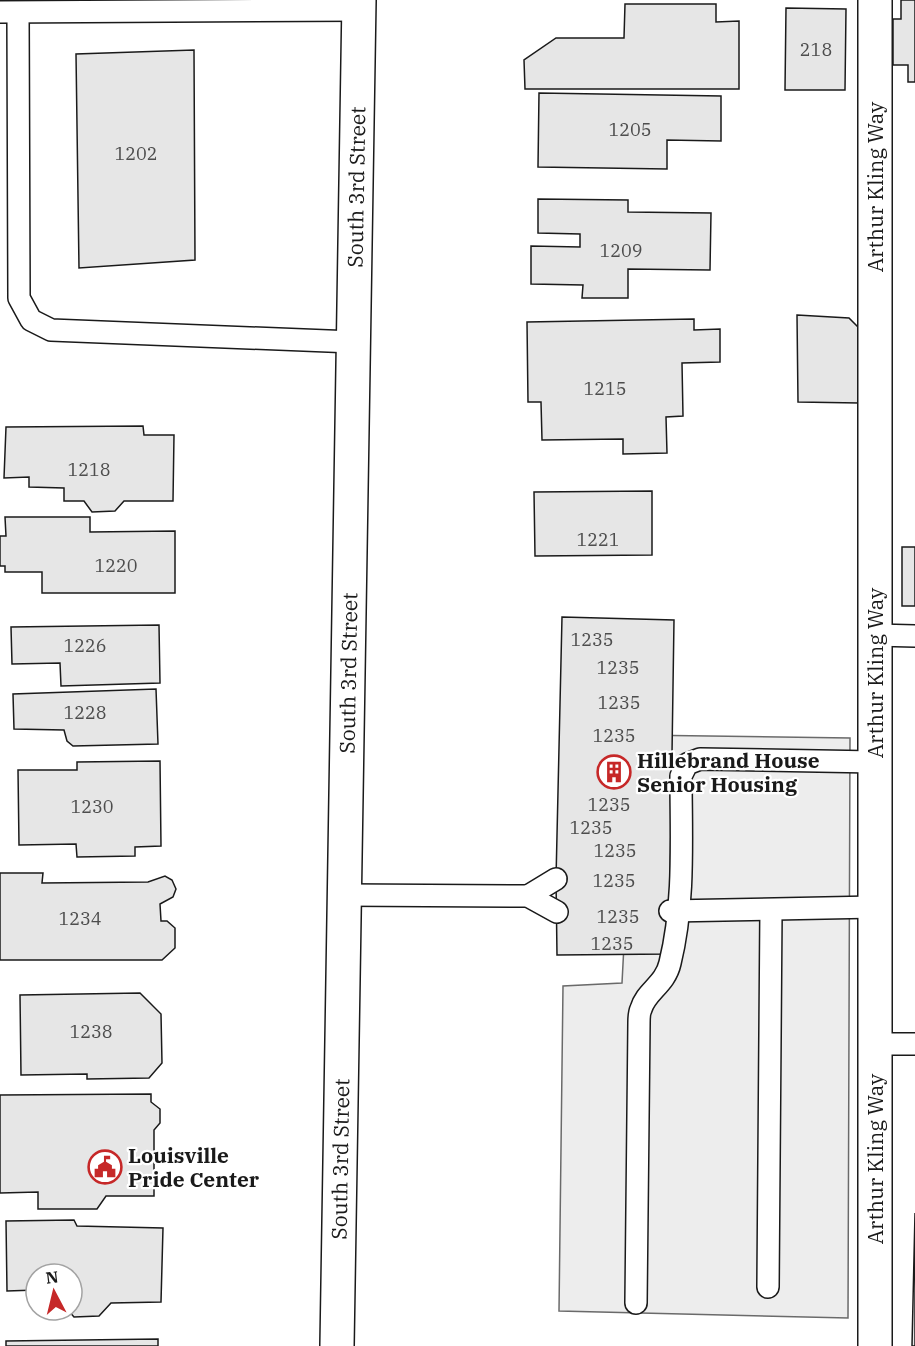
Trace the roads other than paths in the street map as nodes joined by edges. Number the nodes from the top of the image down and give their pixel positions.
1 (875, 0) edge
2 (359, 5) edge
3 (9, 13) edge
4 (353, 342) junction
5 (875, 635) junction
6 (915, 636) edge
7 (875, 762) junction
8 (556, 879) dead end
9 (345, 895) junction
10 (528, 896) junction
11 (875, 907) junction
12 (771, 910) junction
13 (675, 911) junction
14 (557, 912) dead end
15 (875, 1044) junction
16 (915, 1044) edge
17 (768, 1287) dead end
18 (636, 1304) dead end
19 (337, 1346) edge
20 (875, 1346) edge

1 - 5 street, Arthur Kling Way
2 - 3 lane
2 - 4 street, South 3rd Street
3 - 4 lane
4 - 9 street, South 3rd Street
5 - 6 lane
5 - 7 street, Arthur Kling Way
7 - 11 street, Arthur Kling Way
7 - 13 lane
8 - 10 lane
9 - 10 lane
9 - 19 street, South 3rd Street
10 - 14 lane
11 - 12 lane
11 - 15 street, Arthur Kling Way
12 - 13 lane
12 - 17 lane
13 - 18 lane
15 - 16 lane
15 - 20 street, Arthur Kling Way

